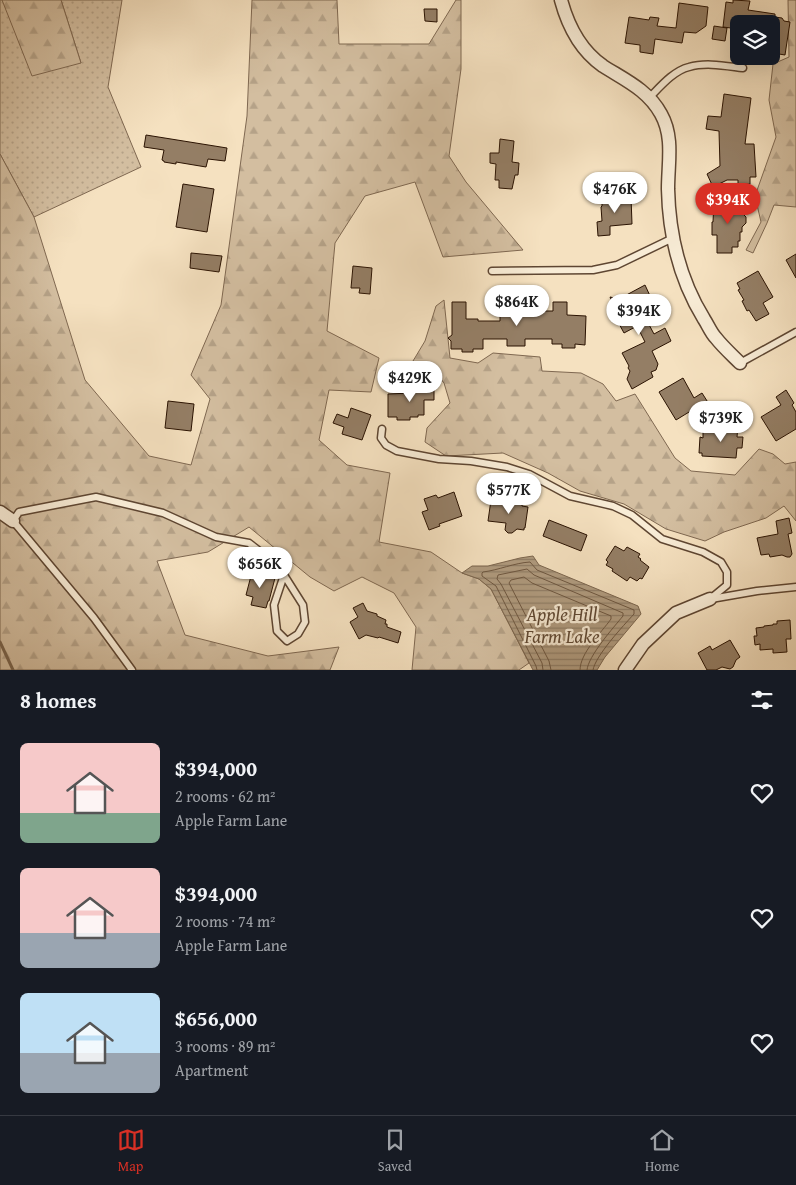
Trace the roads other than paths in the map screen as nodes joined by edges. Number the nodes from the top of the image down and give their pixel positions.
1 (562, 0) edge
2 (743, 68) dead end
3 (649, 98) junction
4 (673, 238) junction
5 (492, 271) dead end
6 (796, 332) edge
7 (740, 363) joint
8 (382, 428) dead end
9 (0, 512) edge
10 (13, 521) junction
11 (284, 575) junction
12 (796, 587) edge
13 (710, 599) junction
14 (132, 670) edge
15 (625, 670) edge

1 - 3 street
2 - 3 lane
3 - 4 street
4 - 5 lane
4 - 7 street
6 - 7 lane
8 - 13 lane
9 - 10 street
10 - 11 lane
10 - 14 lane
11 - 11 lane
12 - 13 lane
13 - 15 street

